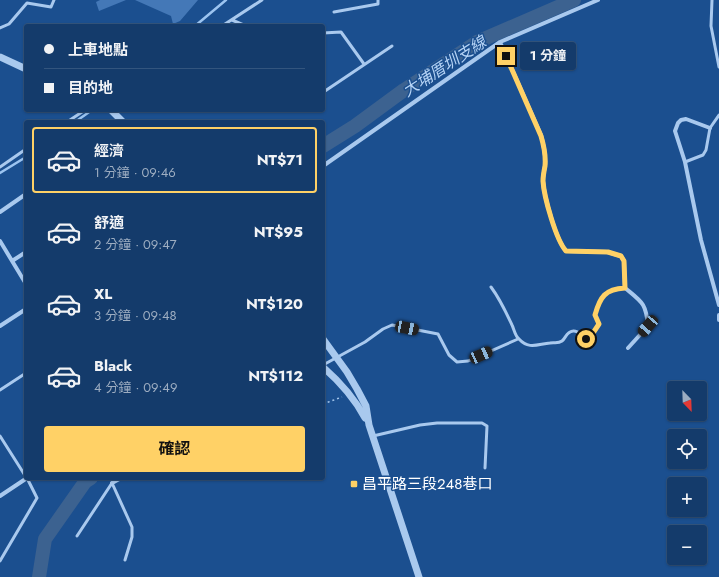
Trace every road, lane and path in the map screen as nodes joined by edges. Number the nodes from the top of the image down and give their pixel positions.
1 (54, 0) edge
2 (262, 0) edge
3 (378, 0) edge
4 (598, 0) edge
5 (712, 0) edge
6 (334, 12) dead end
7 (232, 20) junction
8 (225, 24) edge
9 (241, 24) edge
10 (0, 28) edge
11 (325, 33) edge
12 (500, 42) junction
13 (392, 46) dead end
14 (0, 57) edge
15 (364, 64) junction
16 (719, 67) edge
17 (24, 68) edge
18 (325, 91) edge
19 (82, 112) edge
20 (113, 112) edge
21 (719, 115) edge
22 (70, 120) edge
23 (121, 120) edge
24 (710, 128) junction
25 (24, 150) edge
26 (685, 162) junction
27 (325, 165) edge
28 (0, 167) edge
29 (24, 195) edge
30 (0, 212) edge
31 (0, 241) edge
32 (24, 253) edge
33 (12, 261) junction
34 (24, 281) edge
35 (491, 287) dead end
36 (625, 288) junction
37 (719, 302) edge
38 (24, 310) edge
39 (719, 315) edge
40 (719, 320) edge
41 (0, 326) edge
42 (518, 339) junction
43 (325, 342) edge
44 (628, 348) dead end
45 (336, 358) junction
46 (325, 365) edge
47 (325, 368) edge
48 (24, 374) edge
49 (0, 390) edge
50 (350, 394) junction
51 (325, 403) edge
52 (369, 425) junction
53 (0, 436) edge
54 (373, 436) junction
55 (485, 468) dead end
56 (24, 473) edge
57 (24, 480) edge
58 (28, 480) edge
59 (117, 480) edge
60 (112, 483) junction
61 (0, 496) edge
62 (77, 536) dead end
63 (125, 560) dead end
64 (0, 561) edge
65 (419, 577) edge

1 - 10 lane
2 - 7 lane
3 - 6 lane
4 - 12 street
5 - 16 lane
7 - 8 lane
7 - 9 lane
11 - 15 lane
12 - 27 street
12 - 36 street
13 - 15 lane
14 - 17 street
15 - 18 lane
19 - 22 lane
20 - 23 street
21 - 24 lane
24 - 26 lane
24 - 26 street
25 - 28 lane
26 - 37 street
29 - 30 street
31 - 33 street
32 - 33 street
33 - 34 street
35 - 42 lane
36 - 42 lane
36 - 44 street
38 - 41 street
39 - 40 street
42 - 45 lane
43 - 45 street
45 - 46 lane
45 - 52 street
47 - 50 street
48 - 49 lane
50 - 51 path
50 - 52 street
52 - 54 street
53 - 56 lane
54 - 55 lane
54 - 65 street
57 - 61 street
58 - 64 lane
59 - 60 street
60 - 62 lane
60 - 63 lane

